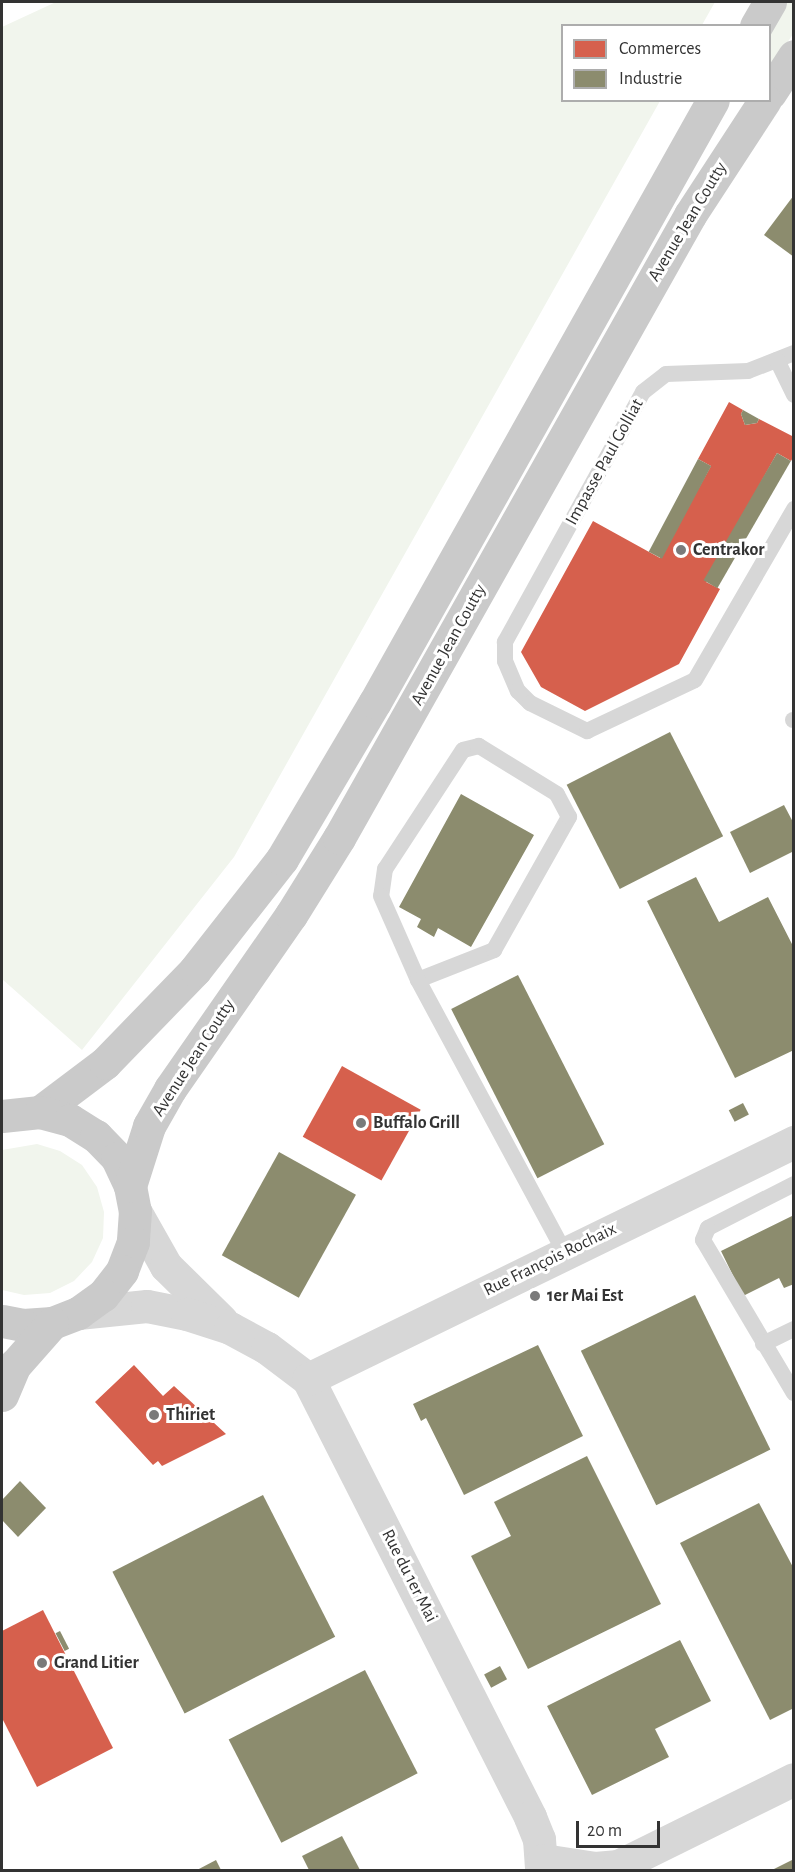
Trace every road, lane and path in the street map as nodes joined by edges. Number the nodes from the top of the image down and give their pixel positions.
1 (770, 2) edge
2 (757, 24) edge
3 (794, 56) edge
4 (771, 91) edge
5 (712, 102) edge
6 (764, 102) edge
7 (794, 353) edge
8 (777, 360) junction
9 (794, 395) edge
10 (794, 509) edge
11 (418, 980) junction
12 (40, 1112) junction
13 (2, 1116) edge
14 (794, 1142) edge
15 (794, 1184) edge
16 (133, 1199) junction
17 (564, 1251) junction
18 (65, 1318) junction
19 (2, 1321) edge
20 (230, 1328) junction
21 (794, 1329) edge
22 (763, 1344) junction
23 (308, 1379) junction
24 (794, 1392) edge
25 (2, 1395) edge
26 (794, 1779) edge
27 (542, 1865) edge
28 (596, 1869) edge

1 - 2 main road
3 - 4 main road
5 - 12 main road, Avenue Jean Coutty
6 - 16 main road, Avenue Jean Coutty
7 - 8 lane, Impasse Paul Golliat
8 - 9 lane
8 - 10 lane, Impasse Paul Golliat
11 - 11 lane
11 - 17 lane
12 - 13 main road
12 - 16 main road
14 - 17 street, Rue François Rochaix
15 - 22 lane
16 - 18 main road
16 - 20 street, Rue du 1er Mai
17 - 23 street, Rue François Rochaix
18 - 19 main road
18 - 20 street, Rue du 1er Mai
18 - 25 main road
20 - 23 street, Rue du 1er Mai
21 - 22 lane
22 - 24 lane
23 - 27 street, Rue du 1er Mai
26 - 28 street
27 - 28 street

